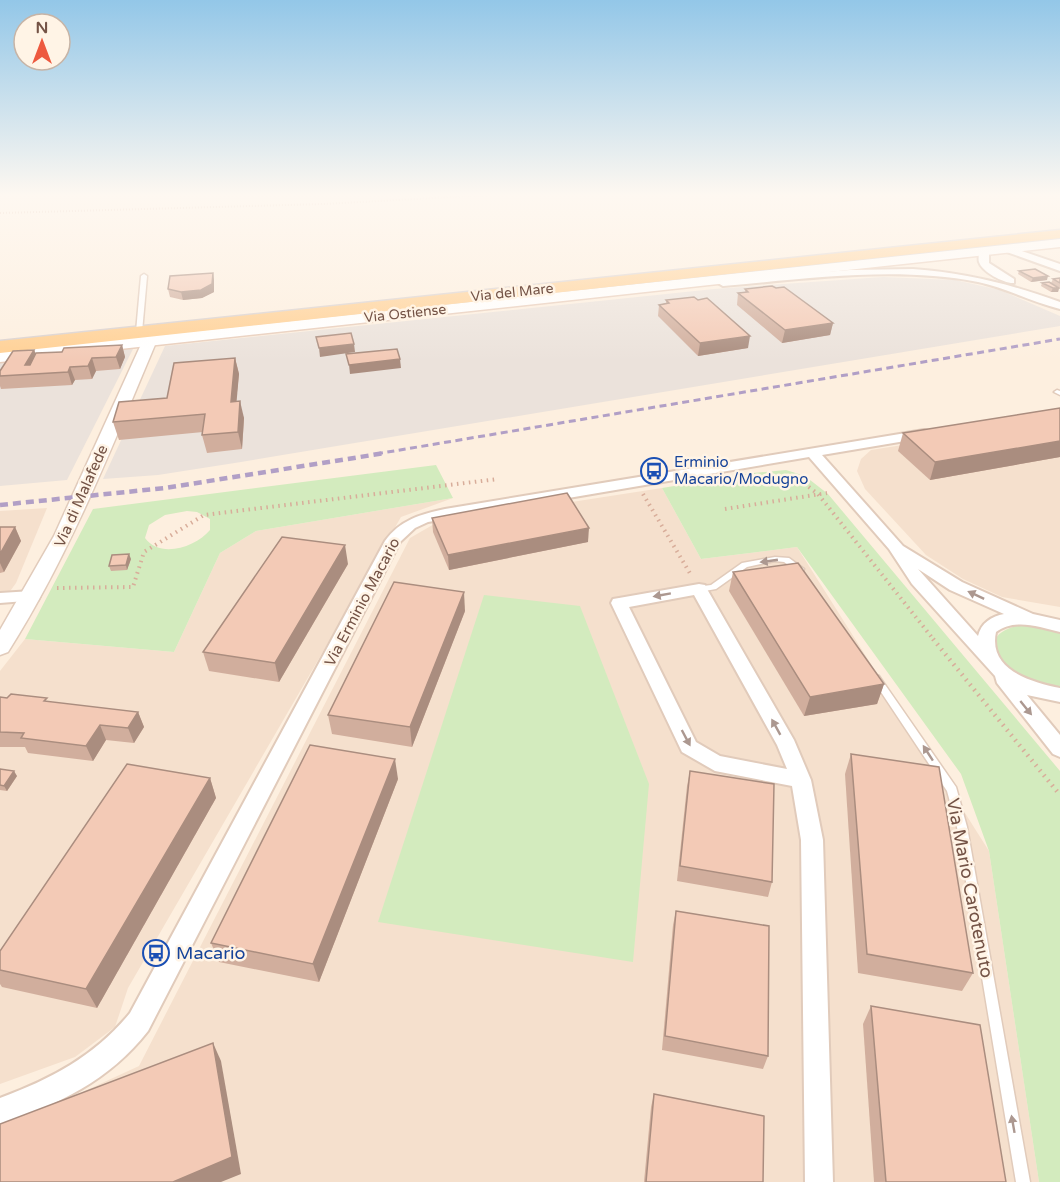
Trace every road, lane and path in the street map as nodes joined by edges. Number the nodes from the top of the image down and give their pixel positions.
1 (915, 250) edge
2 (998, 250) edge
3 (1011, 250) edge
4 (984, 252) junction
5 (1060, 268) edge
6 (144, 276) dead end
7 (612, 292) junction
8 (1060, 306) edge
9 (145, 336) junction
10 (0, 347) edge
11 (0, 357) edge
12 (942, 431) edge
13 (813, 453) junction
14 (759, 478) dead end
15 (498, 479) dead end
16 (636, 482) junction
17 (847, 490) junction
18 (818, 494) junction
19 (724, 509) dead end
20 (895, 546) junction
21 (804, 575) edge
22 (699, 589) junction
23 (35, 592) junction
24 (0, 598) edge
25 (1030, 618) junction
26 (1056, 624) edge
27 (0, 647) edge
28 (990, 662) junction
29 (872, 672) edge
30 (1060, 696) edge
31 (1060, 749) edge
32 (801, 780) junction
33 (1060, 795) edge
34 (0, 1112) edge
35 (819, 1182) edge
36 (1023, 1182) edge

1 - 9 main road, Via del Mare
2 - 4 main road, Via Ostiense
3 - 5 street
4 - 7 main road, Via Ostiense
4 - 8 street
6 - 9 lane
7 - 8 street
7 - 9 main road, Via Ostiense
9 - 10 main road, Via del Mare
9 - 11 main road, Via Ostiense
9 - 23 street, Via di Malafede
12 - 13 street, Via Erminio Macario
13 - 16 street, Via Erminio Macario
13 - 17 street
14 - 18 path
15 - 23 path
16 - 22 path
16 - 34 street, Via Erminio Macario
17 - 18 path
17 - 20 street
18 - 19 path
18 - 33 path
25 -> 20 street
20 - 28 street
21 -> 22 lane
32 -> 22 street
22 -> 32 street
23 - 24 street
23 - 27 street, Via di Malafede
25 - 26 street
25 - 28 street
28 - 30 street
28 -> 31 street
36 -> 29 lane, Via Mario Carotenuto
32 - 35 street

